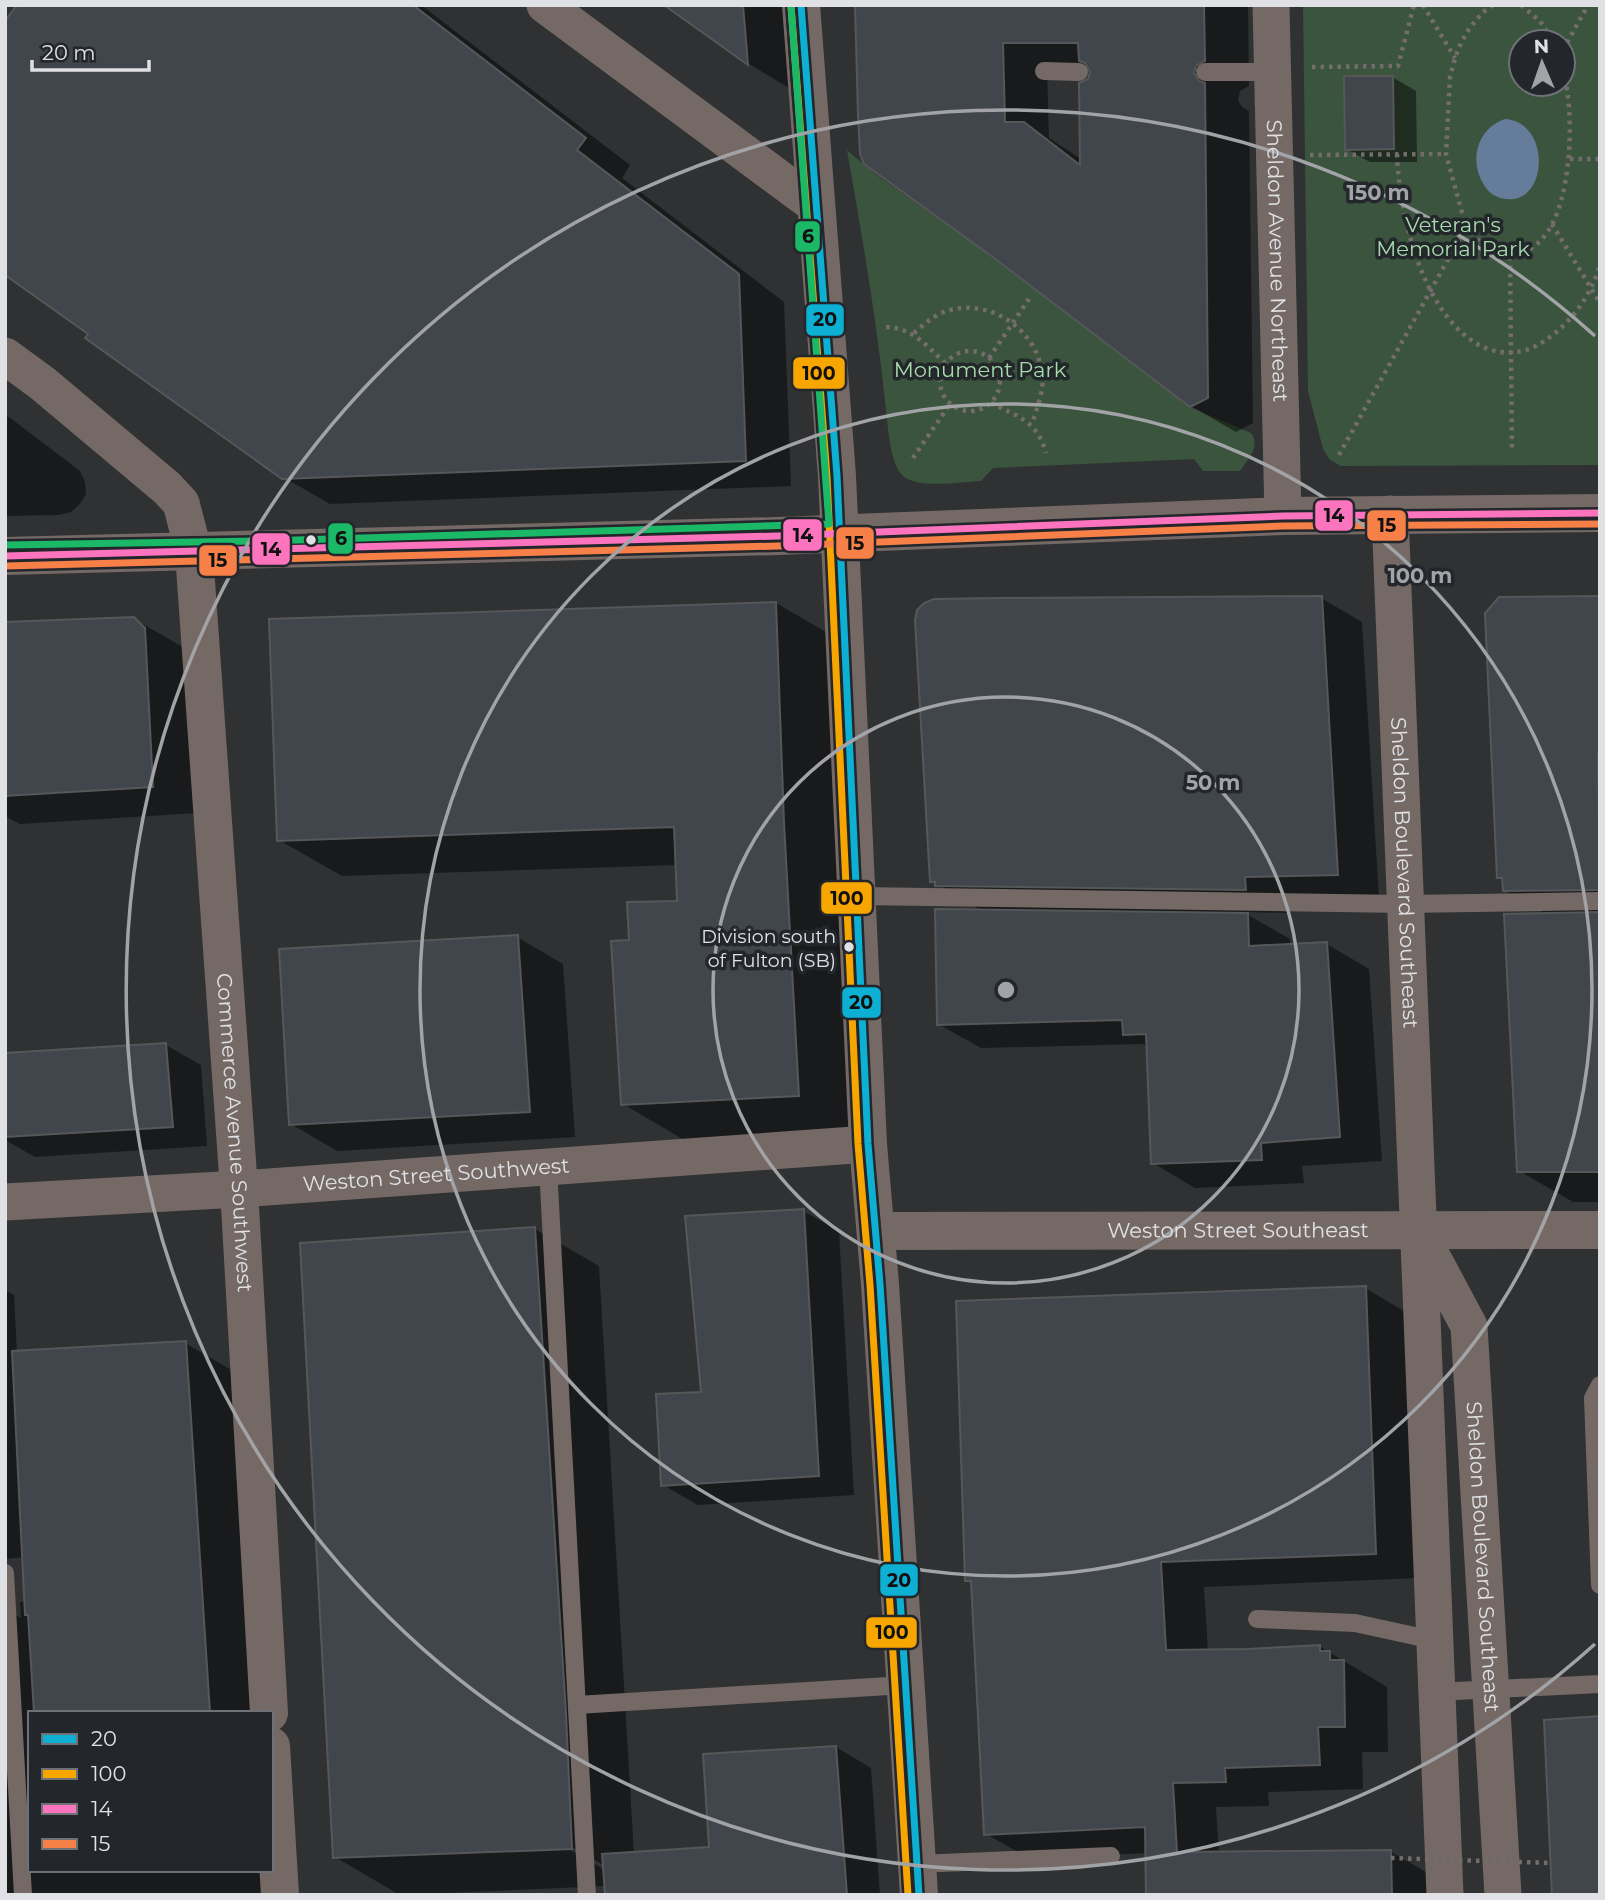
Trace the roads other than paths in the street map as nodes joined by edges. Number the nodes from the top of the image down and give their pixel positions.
1 (545, 5) edge
2 (801, 5) edge
3 (1271, 5) edge
4 (1044, 71) dead end
5 (1079, 72) dead end
6 (1205, 72) dead end
7 (1272, 72) junction
8 (815, 205) junction
9 (5, 356) edge
10 (1600, 513) edge
11 (1390, 514) junction
12 (1283, 516) junction
13 (840, 534) junction
14 (194, 553) junction
15 (5, 556) edge
16 (857, 896) junction
17 (1600, 901) edge
18 (1404, 904) junction
19 (868, 1144) junction
20 (548, 1167) junction
21 (239, 1189) junction
22 (5, 1202) edge
23 (1418, 1230) junction
24 (1600, 1230) edge
25 (876, 1231) junction
26 (1600, 1385) edge
27 (5, 1573) edge
28 (1600, 1585) edge
29 (1257, 1619) dead end
30 (1433, 1640) junction
31 (1600, 1684) edge
32 (905, 1685) junction
33 (1491, 1689) junction
34 (1436, 1692) junction
35 (577, 1705) junction
36 (269, 1711) edge
37 (273, 1779) edge
38 (1111, 1856) dead end
39 (918, 1879) edge
40 (23, 1895) edge
41 (280, 1895) edge
42 (587, 1895) edge
43 (1445, 1895) edge
44 (1503, 1895) edge

1 - 8 street
2 - 8 main road
3 - 7 street, Sheldon Avenue Northeast
4 - 5 lane
6 - 7 lane
7 - 12 street, Sheldon Avenue Northeast
8 - 13 main road
9 - 14 street
10 - 11 main road
11 - 12 main road
11 - 18 street, Sheldon Boulevard Southeast
12 - 13 main road
13 - 14 main road
13 - 16 main road
14 - 15 main road
14 - 21 street, Commerce Avenue Southwest
16 - 18 lane
16 - 19 main road
17 - 18 lane
18 - 23 street, Sheldon Boulevard Southeast
19 - 20 street, Weston Street Southwest
19 - 25 main road
20 - 21 street, Weston Street Southwest
20 - 35 lane
21 - 22 street, Weston Street Southwest
21 - 36 street, Commerce Avenue Southwest
23 - 24 street, Weston Street Southeast
23 - 25 street, Weston Street Southeast
23 - 30 street, Sheldon Boulevard Southeast
23 - 33 street, Sheldon Boulevard Southeast
25 - 32 main road
26 - 28 lane
27 - 40 lane
29 - 30 lane
30 - 34 street, Sheldon Boulevard Southeast
31 - 33 lane
32 - 35 lane
32 - 39 main road
33 - 34 lane
33 - 44 street, Sheldon Boulevard Southeast
34 - 43 street, Sheldon Boulevard Southeast
35 - 42 lane
37 - 41 street
38 - 39 lane

